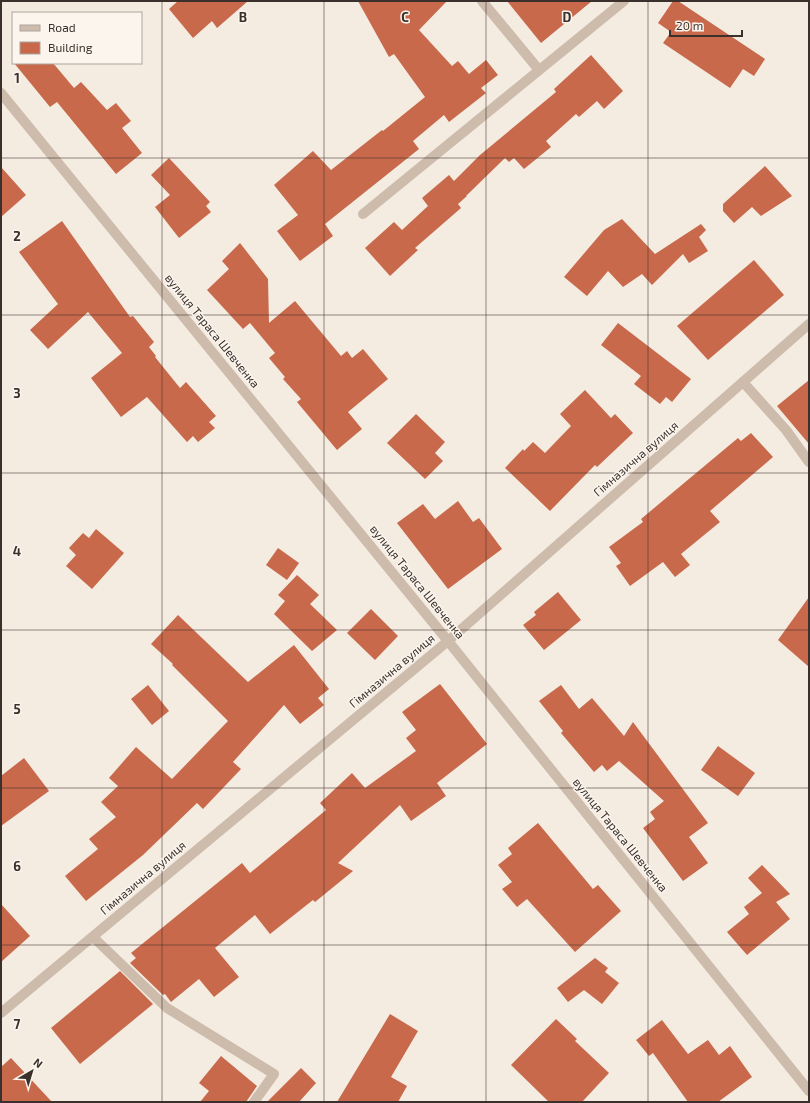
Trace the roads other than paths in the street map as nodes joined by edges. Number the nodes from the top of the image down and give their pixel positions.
1 (482, 1) edge
2 (624, 1) edge
3 (539, 70) junction
4 (1, 93) edge
5 (363, 214) dead end
6 (809, 324) edge
7 (743, 382) junction
8 (809, 462) edge
9 (448, 641) junction
10 (93, 937) junction
11 (1, 1012) edge
12 (809, 1091) edge
13 (254, 1102) edge

1 - 3 street
2 - 3 street
3 - 5 street
4 - 9 street, вулиця Тараса Шевченка
6 - 7 street, Гімназична вулиця
7 - 8 street
7 - 9 street, Гімназична вулиця
9 - 10 street, Гімназична вулиця
9 - 12 street, вулиця Тараса Шевченка
10 - 11 street, Гімназична вулиця
10 - 13 street

